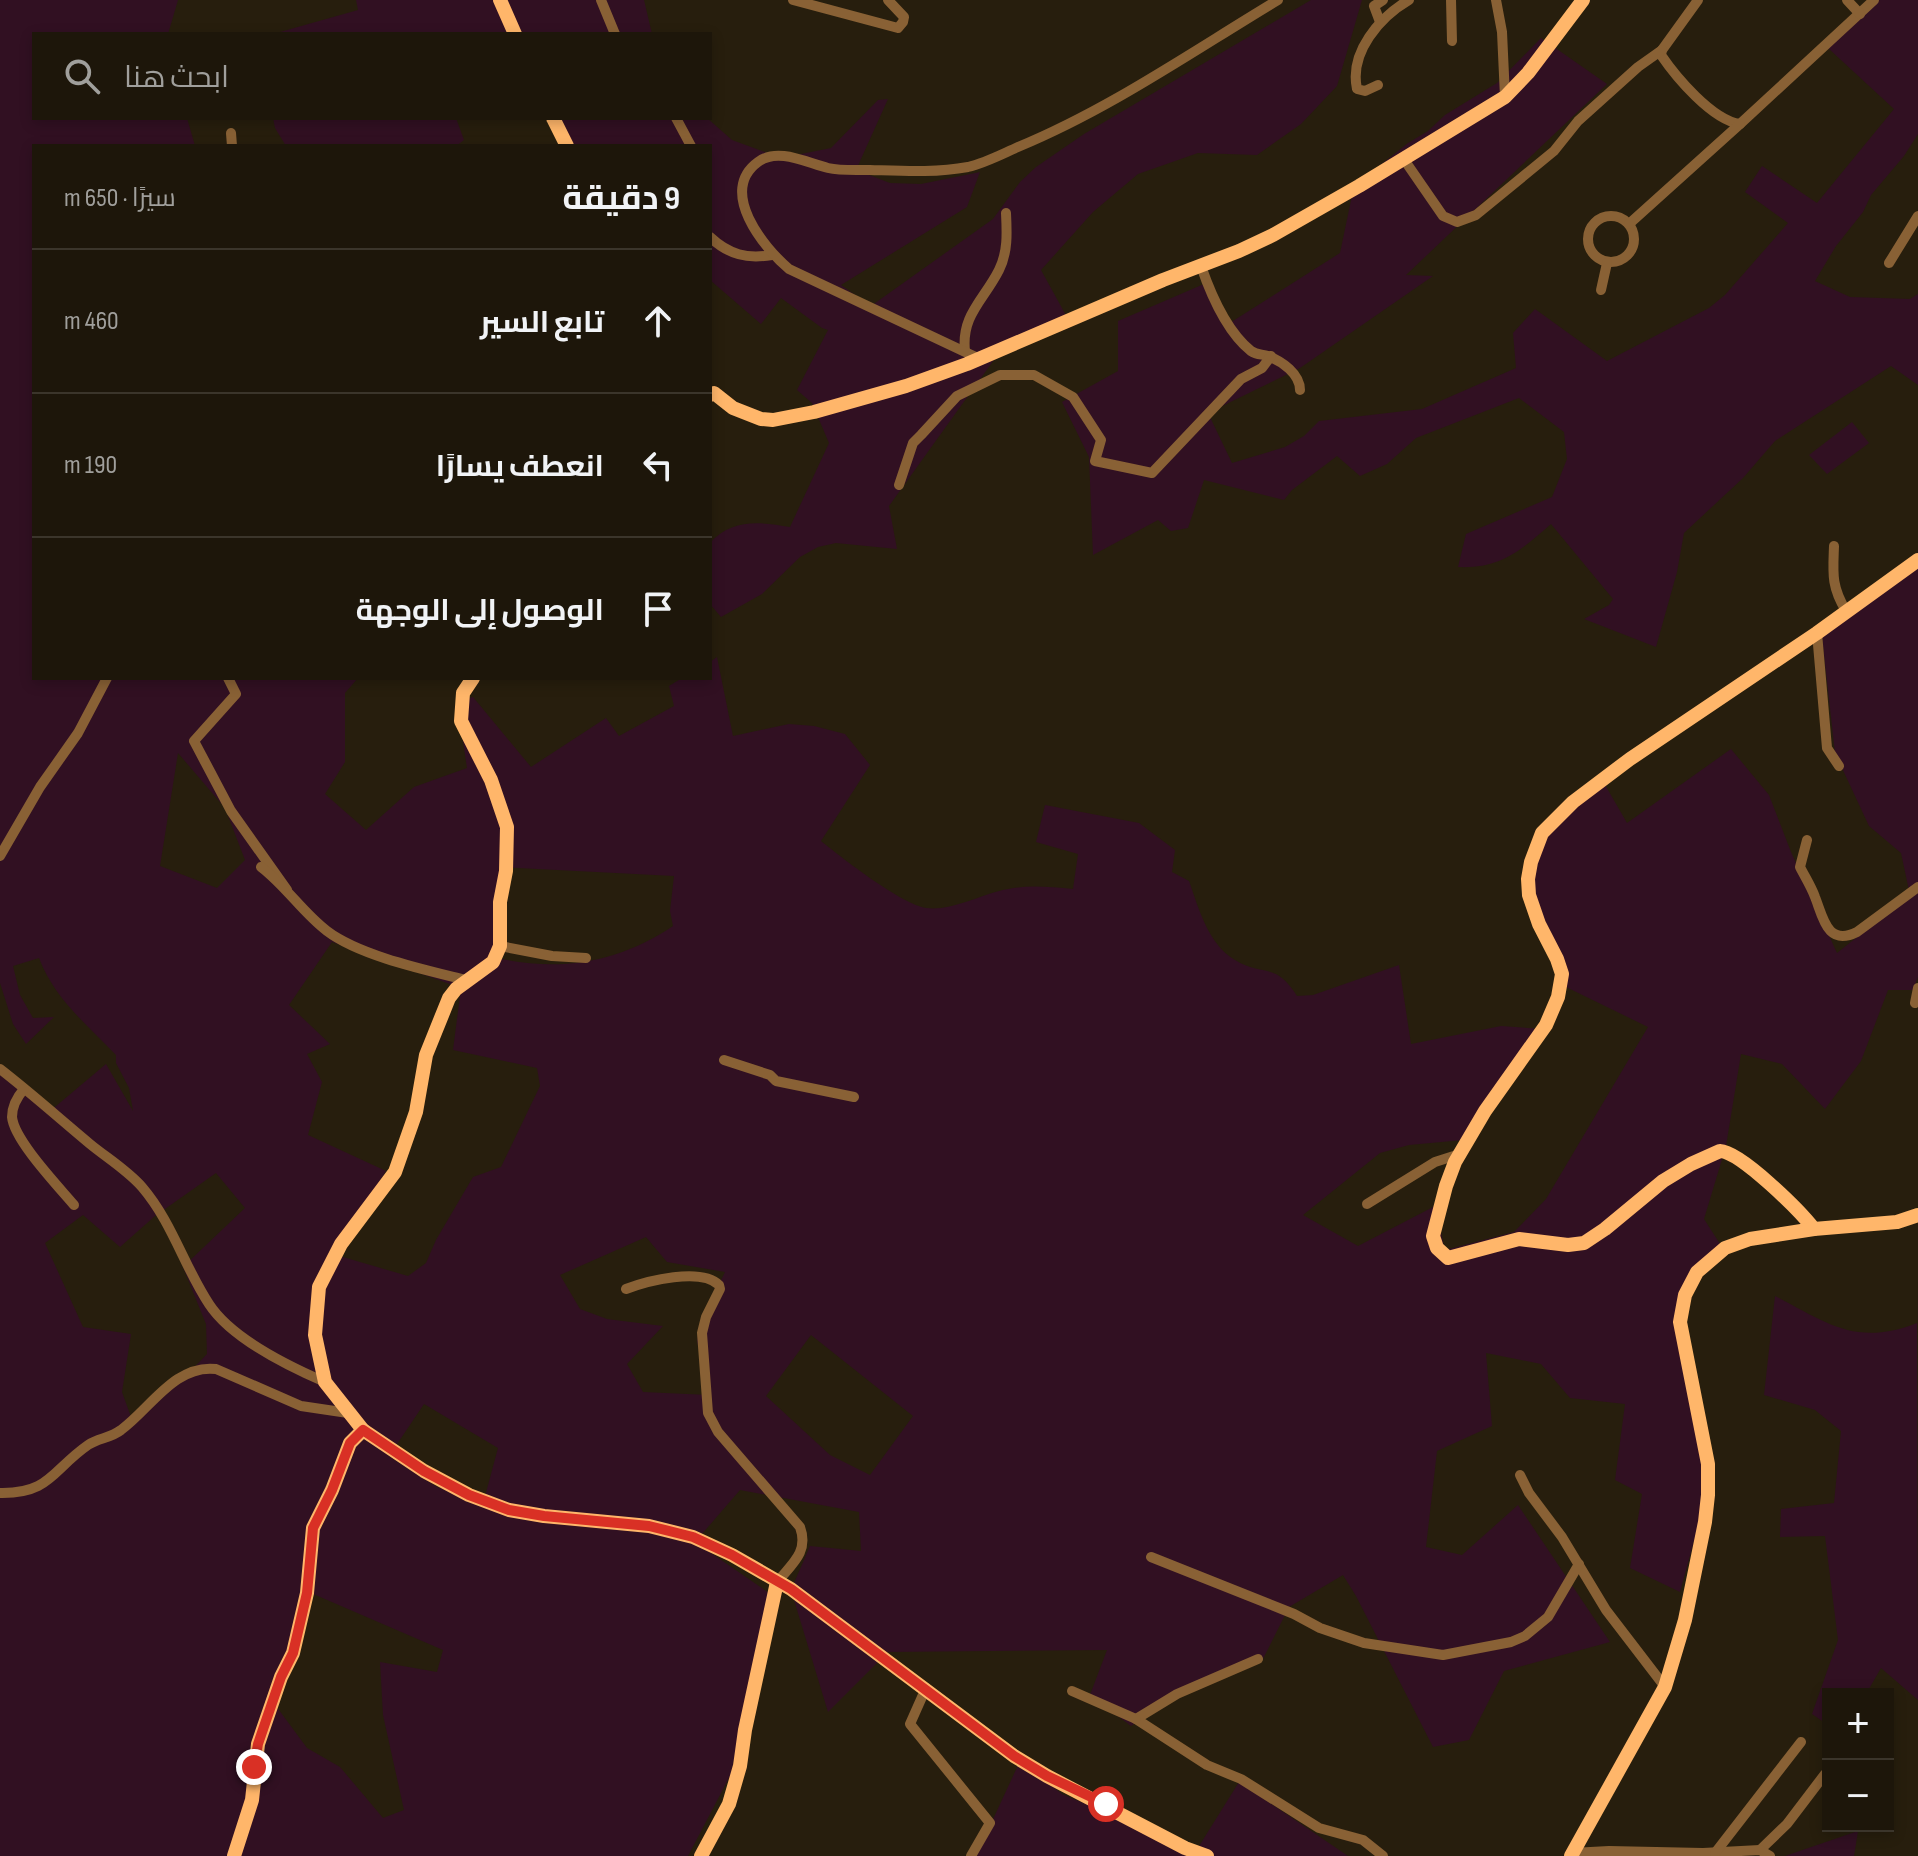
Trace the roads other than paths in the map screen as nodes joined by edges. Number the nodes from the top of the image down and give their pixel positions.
1 (500, 0) edge
2 (601, 0) edge
3 (793, 0) edge
4 (888, 0) edge
5 (1278, 0) edge
6 (1383, 0) edge
7 (1409, 0) edge
8 (1451, 0) edge
9 (1496, 0) edge
10 (1583, 0) edge
11 (1698, 0) edge
12 (1847, 0) edge
13 (1874, 0) edge
14 (1860, 14) junction
15 (1380, 22) junction
16 (514, 32) edge
17 (614, 32) edge
18 (1452, 41) dead end
19 (1662, 50) junction
20 (1378, 85) dead end
21 (1505, 97) junction
22 (554, 120) edge
23 (677, 120) edge
24 (1740, 124) junction
25 (231, 133) dead end
26 (232, 144) edge
27 (566, 144) edge
28 (690, 144) edge
29 (1403, 158) junction
30 (1006, 213) dead end
31 (1918, 216) edge
32 (1629, 224) junction
33 (712, 239) edge
34 (772, 255) junction
35 (1607, 263) junction
36 (1889, 263) dead end
37 (1201, 266) junction
38 (1601, 290) dead end
39 (965, 351) junction
40 (1271, 356) junction
41 (980, 359) junction
42 (1300, 390) dead end
43 (712, 393) edge
44 (899, 485) dead end
45 (1834, 546) dead end
46 (1918, 560) edge
47 (1846, 611) junction
48 (1817, 633) junction
49 (106, 680) edge
50 (229, 680) edge
51 (472, 680) edge
52 (1839, 766) dead end
53 (1807, 840) dead end
54 (0, 856) edge
55 (261, 867) dead end
56 (1918, 887) edge
57 (287, 890) junction
58 (500, 946) junction
59 (586, 958) dead end
60 (466, 980) junction
61 (1918, 988) edge
62 (1915, 1003) dead end
63 (724, 1060) dead end
64 (0, 1069) edge
65 (24, 1089) junction
66 (854, 1097) dead end
67 (1460, 1154) junction
68 (1367, 1204) dead end
69 (74, 1205) dead end
70 (1918, 1215) edge
71 (1814, 1229) junction
72 (626, 1289) dead end
73 (325, 1382) junction
74 (348, 1413) junction
75 (363, 1430) junction
76 (1520, 1475) dead end
77 (0, 1493) edge
78 (1151, 1557) dead end
79 (1579, 1564) junction
80 (777, 1582) junction
81 (1258, 1659) dead end
82 (1665, 1687) junction
83 (926, 1688) junction
84 (1072, 1691) dead end
85 (1136, 1719) junction
86 (1801, 1742) dead end
87 (1822, 1778) edge
88 (1715, 1853) junction
89 (1765, 1853) edge
90 (1572, 1854) edge
91 (234, 1856) edge
92 (701, 1856) edge
93 (971, 1856) edge
94 (1207, 1856) edge
95 (1383, 1856) edge

1 - 16 street
2 - 17 street
3 - 4 street
5 - 34 street
6 - 15 street
7 - 15 street
8 - 18 street
9 - 21 street
10 - 21 street
11 - 19 street
12 - 14 street
13 - 14 street
14 - 24 street
15 - 20 street
19 - 24 street
19 - 29 street
21 - 29 street
22 - 27 street
23 - 28 street
24 - 32 street
25 - 26 street
29 - 37 street
30 - 39 street
31 - 36 street
32 - 35 street
32 - 35 street
33 - 34 street
34 - 39 street
35 - 38 street
37 - 40 street
37 - 41 street
39 - 41 street
40 - 42 street
40 - 44 street
41 - 43 street
45 - 47 street
46 - 47 street
47 - 48 street
48 - 52 street
48 - 67 street
49 - 54 street
50 - 57 street
51 - 58 street
53 - 56 street
55 - 57 street
57 - 60 street
58 - 59 street
58 - 60 street
60 - 73 street
61 - 62 street
63 - 66 street
64 - 65 street
65 - 69 street
65 - 73 street
67 - 68 street
67 - 71 street
70 - 71 street
71 - 82 street
72 - 80 street
73 - 74 street
74 - 75 street
74 - 77 street
75 - 80 street
75 - 91 street
76 - 79 street
78 - 79 street
79 - 82 street
80 - 83 street
80 - 92 street
81 - 85 street
82 - 90 street
83 - 93 street
83 - 94 street
84 - 85 street
85 - 95 street
86 - 88 street
87 - 89 street
88 - 89 street
88 - 90 street

